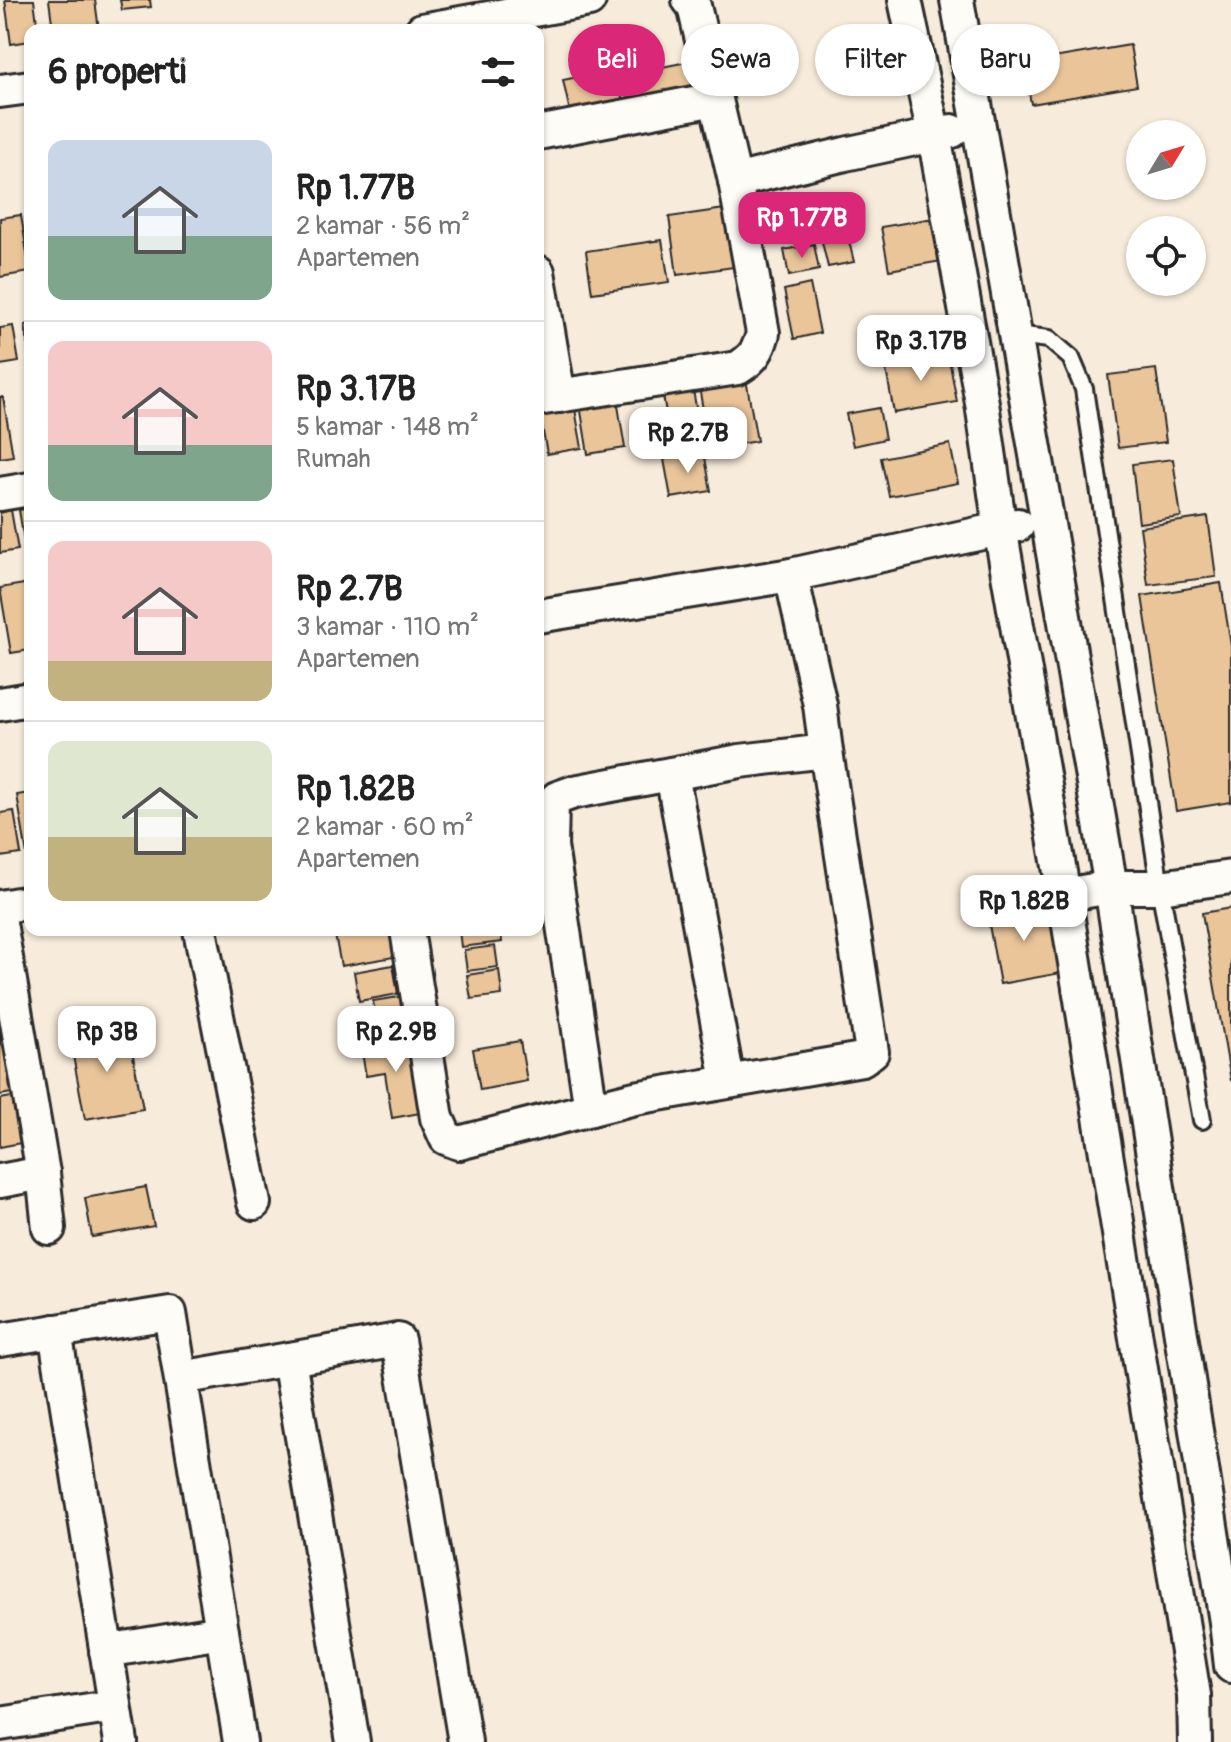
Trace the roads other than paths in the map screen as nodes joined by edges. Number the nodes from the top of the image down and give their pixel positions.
1 (589, 0) edge
2 (689, 0) edge
3 (905, 0) edge
4 (957, 0) edge
5 (494, 24) edge
6 (24, 88) edge
7 (0, 91) edge
8 (715, 99) junction
9 (979, 127) junction
10 (544, 132) edge
11 (934, 135) junction
12 (735, 181) junction
13 (1016, 335) junction
14 (544, 341) edge
15 (1027, 396) junction
16 (549, 398) edge
17 (982, 403) junction
18 (24, 490) edge
19 (0, 494) edge
20 (1047, 520) junction
21 (1000, 528) junction
22 (791, 575) junction
23 (544, 615) edge
24 (24, 700) edge
25 (0, 704) edge
26 (826, 751) junction
27 (672, 774) junction
28 (1231, 877) edge
29 (1111, 887) junction
30 (1160, 887) junction
31 (1064, 895) junction
32 (24, 903) edge
33 (0, 907) edge
34 (0, 923) edge
35 (201, 936) edge
36 (408, 936) edge
37 (728, 1081) junction
38 (591, 1109) junction
39 (1202, 1120) dead end
40 (43, 1173) junction
41 (0, 1181) edge
42 (254, 1203) dead end
43 (49, 1228) dead end
44 (55, 1331) junction
45 (0, 1340) edge
46 (289, 1359) junction
47 (181, 1378) junction
48 (222, 1632) junction
49 (106, 1651) junction
50 (1231, 1666) edge
51 (115, 1706) junction
52 (2, 1723) edge
53 (121, 1742) edge
54 (240, 1742) edge
55 (353, 1742) edge
56 (465, 1742) edge
57 (1195, 1742) edge

1 - 5 street
2 - 8 street
3 - 11 street
4 - 9 street
6 - 7 street
8 - 10 street
8 - 12 street
9 - 11 street
9 - 13 street
11 - 12 street
11 - 17 street
12 - 16 street
13 - 15 street
13 - 30 lane
14 - 16 street
15 - 17 street
15 - 20 street
17 - 21 street
18 - 19 street
20 - 21 street
20 - 29 street
21 - 22 street
21 - 31 street
22 - 23 street
22 - 26 street
24 - 25 street
26 - 27 street
26 - 37 street
27 - 37 street
27 - 38 street
28 - 30 street
29 - 30 street
29 - 31 street
29 - 50 street
30 - 39 lane
31 - 57 street
32 - 33 street
34 - 40 street
35 - 42 street
36 - 38 street
37 - 38 street
40 - 41 street
40 - 43 street
44 - 45 street
44 - 47 street
44 - 49 street
46 - 47 street
46 - 55 street
46 - 56 street
47 - 48 street
48 - 49 street
48 - 54 street
49 - 51 street
51 - 52 street
51 - 53 street

